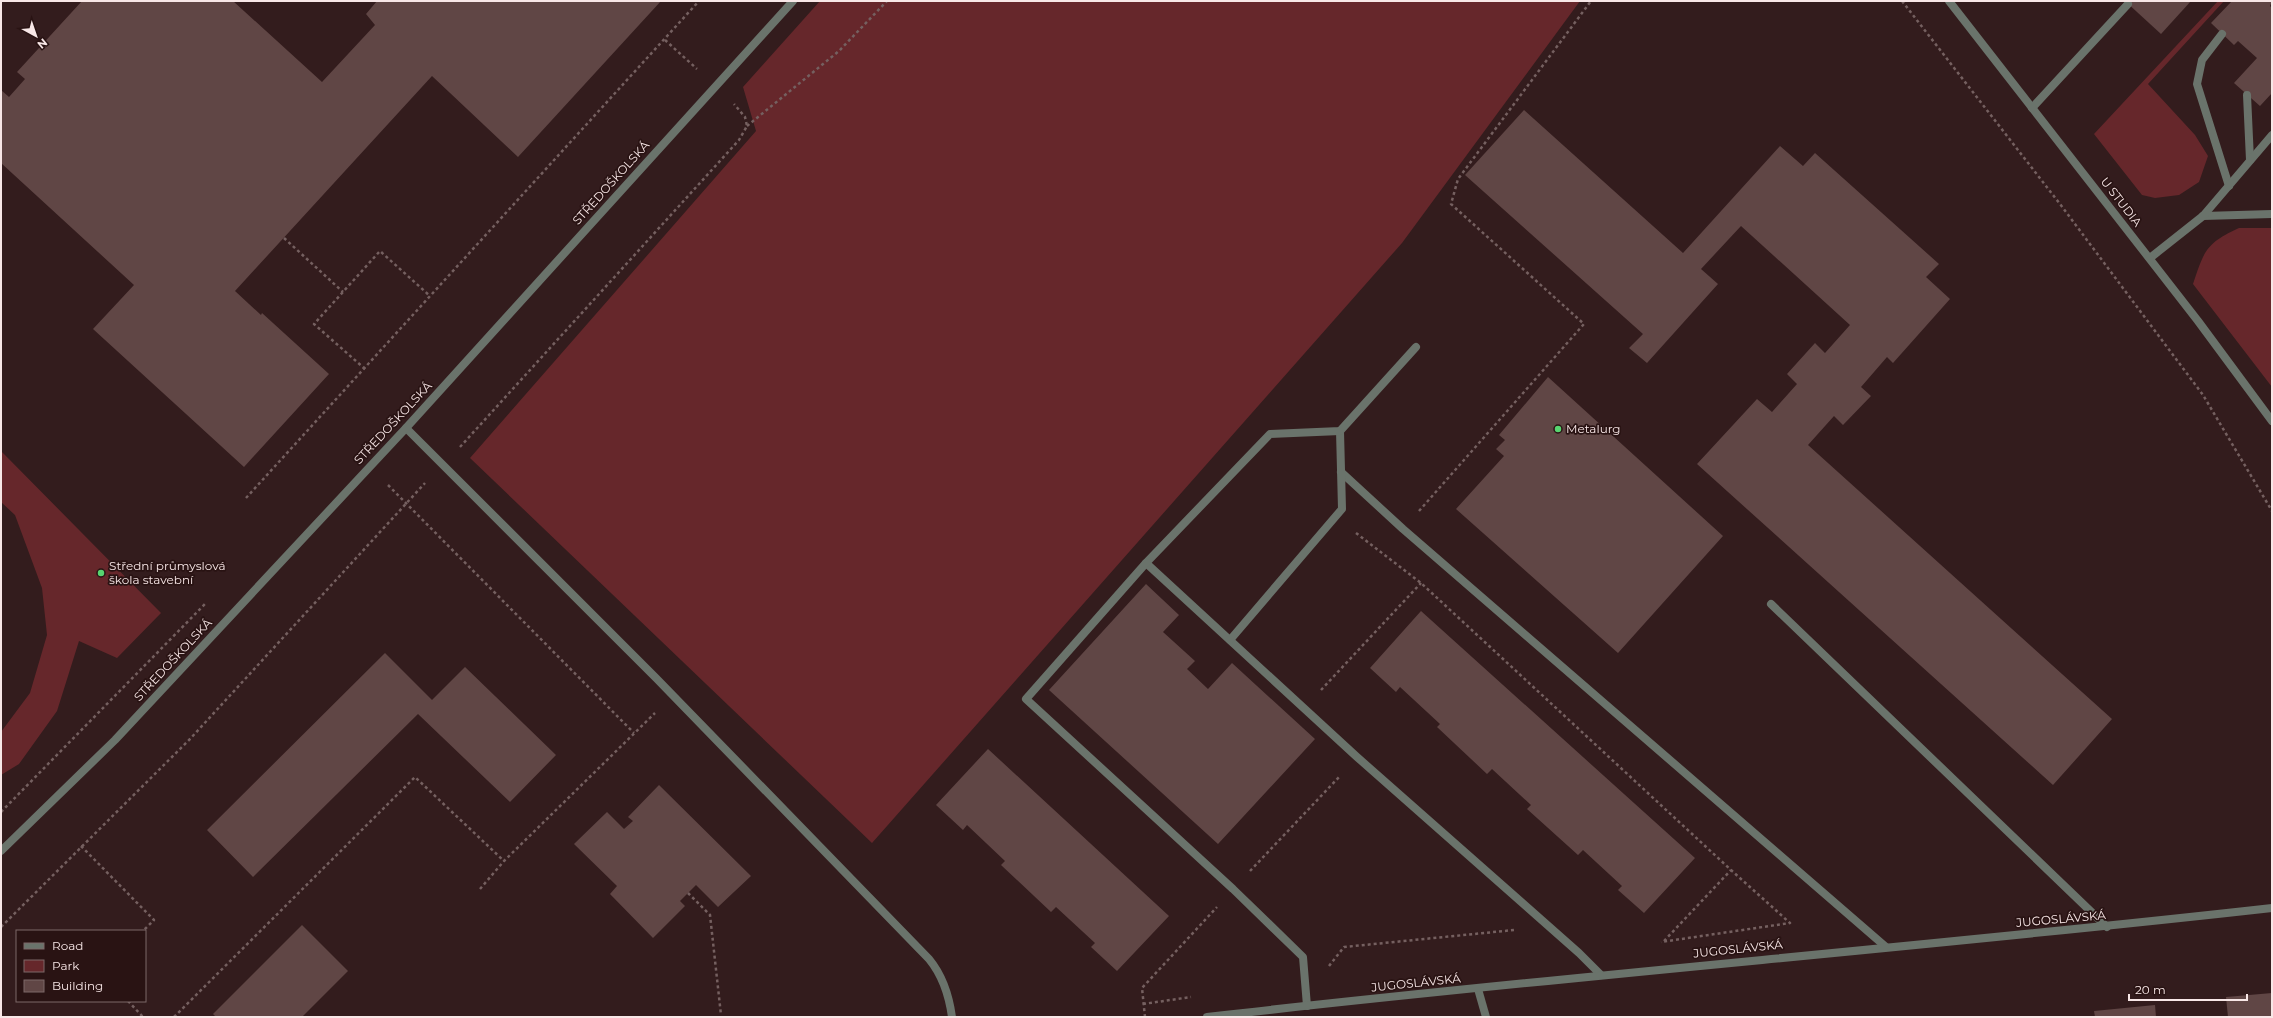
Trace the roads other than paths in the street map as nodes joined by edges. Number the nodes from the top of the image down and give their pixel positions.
1 (793, 1) edge
2 (1949, 1) edge
3 (2128, 4) dead end
4 (2222, 34) dead end
5 (2247, 95) dead end
6 (2032, 108) junction
7 (2272, 135) edge
8 (2250, 160) junction
9 (2229, 186) junction
10 (2272, 214) edge
11 (2203, 216) junction
12 (2150, 258) junction
13 (1416, 347) dead end
14 (2272, 421) edge
15 (406, 428) junction
16 (1340, 431) junction
17 (1341, 472) junction
18 (1146, 563) junction
19 (1771, 604) dead end
20 (1230, 640) junction
21 (1, 851) edge
22 (2272, 908) edge
23 (2107, 927) junction
24 (1886, 947) junction
25 (1601, 974) junction
26 (1478, 988) junction
27 (1307, 1006) junction
28 (952, 1017) edge
29 (1207, 1017) edge
30 (1486, 1017) edge

1 - 15 street, STŘEDOŠKOLSKÁ
2 - 6 street, U STUDIA
3 - 6 street
4 - 9 street
5 - 8 street
6 - 12 street, U STUDIA
7 - 8 street
8 - 9 street
9 - 11 street
10 - 11 street
11 - 12 street
12 - 14 street, U STUDIA
13 - 16 street
15 - 21 street, STŘEDOŠKOLSKÁ
15 - 28 street
16 - 17 street
16 - 18 street
17 - 20 street
17 - 24 street
18 - 20 street
18 - 27 street
19 - 23 street
20 - 25 street
22 - 23 street, JUGOSLÁVSKÁ
23 - 24 street, JUGOSLÁVSKÁ
24 - 25 street, JUGOSLÁVSKÁ
25 - 26 street, JUGOSLÁVSKÁ
26 - 27 street, JUGOSLÁVSKÁ
26 - 30 street
27 - 29 street, JUGOSLÁVSKÁ

